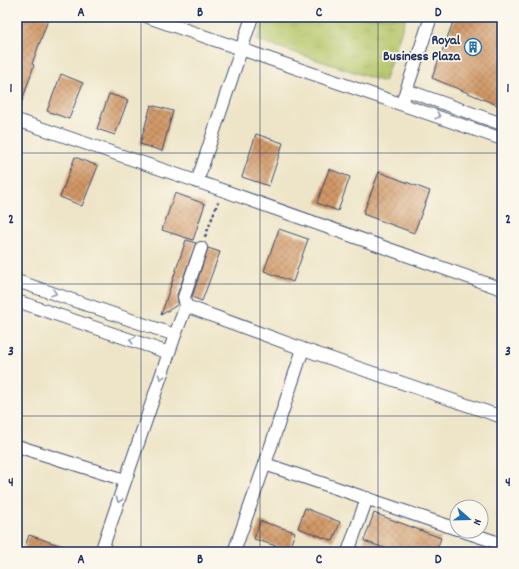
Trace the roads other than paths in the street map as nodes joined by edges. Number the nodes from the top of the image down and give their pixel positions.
1 (148, 17) edge
2 (252, 17) edge
3 (431, 17) edge
4 (242, 48) junction
5 (406, 90) junction
6 (401, 103) junction
7 (17, 120) edge
8 (502, 124) edge
9 (502, 139) edge
10 (197, 182) junction
11 (201, 248) road end
12 (17, 281) edge
13 (502, 289) edge
14 (17, 301) edge
15 (186, 306) junction
16 (175, 335) junction
17 (303, 350) junction
18 (169, 353) junction
19 (502, 417) edge
20 (17, 446) edge
21 (265, 464) junction
22 (125, 480) junction
23 (367, 498) junction
24 (449, 526) edge
25 (487, 539) edge
26 (502, 544) edge
27 (101, 552) edge
28 (234, 552) edge
29 (348, 552) edge

1 - 4 street
2 - 4 street
3 - 5 street
4 - 6 street
4 - 10 street
5 - 6 street
5 - 8 street
6 -> 9 street
7 - 10 street
10 - 13 street
11 - 15 street
12 -> 16 street
18 -> 14 street
15 - 16 street
15 - 17 street
16 - 18 street
17 - 19 street
17 - 21 street
18 -> 22 street
20 - 22 street
21 - 23 street
21 - 28 street
22 -> 27 street
23 - 24 street
23 - 29 street
25 - 26 street

